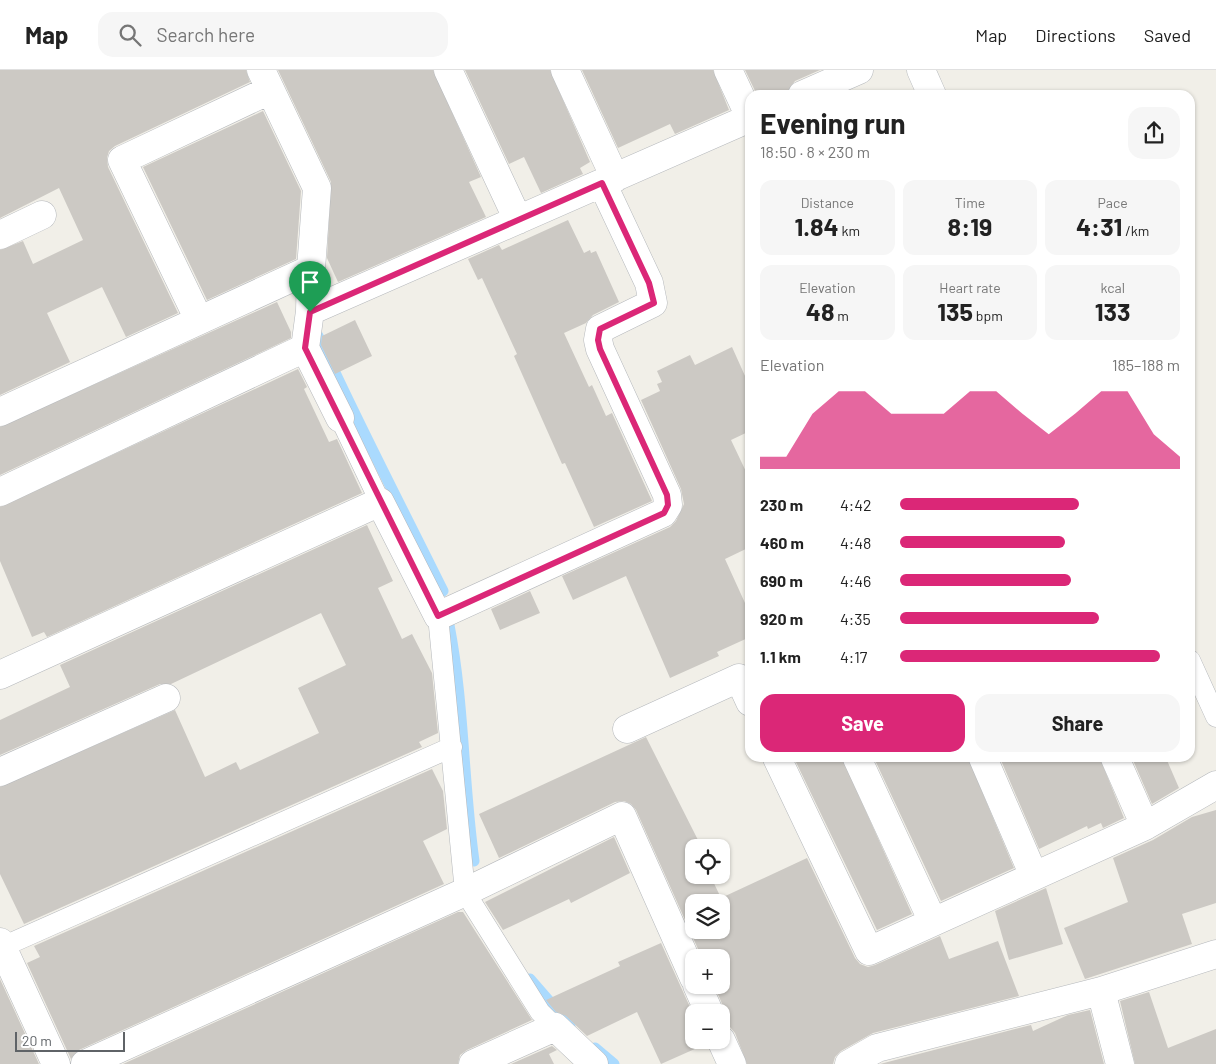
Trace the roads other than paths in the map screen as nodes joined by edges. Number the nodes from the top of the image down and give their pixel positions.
1 (448, 70) edge
2 (565, 70) edge
3 (728, 70) edge
4 (858, 70) edge
5 (921, 70) edge
6 (265, 80) edge
7 (813, 90) edge
8 (930, 90) edge
9 (745, 106) edge
10 (745, 119) edge
11 (609, 180) junction
12 (42, 215) dead end
13 (518, 220) junction
14 (0, 235) edge
15 (311, 269) junction
16 (310, 312) junction
17 (199, 320) junction
18 (305, 348) junction
19 (0, 412) edge
20 (340, 418) joint
21 (0, 492) edge
22 (380, 502) junction
23 (438, 616) junction
24 (1195, 671) edge
25 (0, 675) edge
26 (745, 685) edge
27 (166, 698) dead end
28 (1216, 717) edge
29 (627, 729) dead end
30 (452, 747) junction
31 (779, 762) edge
32 (859, 762) edge
33 (985, 762) edge
34 (1117, 762) edge
35 (0, 772) edge
36 (1216, 785) edge
37 (1145, 826) junction
38 (1034, 876) junction
39 (465, 892) junction
40 (933, 922) junction
41 (1, 944) edge
42 (1216, 954) edge
43 (685, 958) edge
44 (1101, 991) junction
45 (556, 1027) junction
46 (725, 1049) edge
47 (56, 1064) edge
48 (85, 1064) edge
49 (473, 1064) edge
50 (594, 1064) edge
51 (732, 1064) edge
52 (849, 1064) edge
53 (1120, 1064) edge

1 - 13 street
2 - 11 street
3 - 9 street
4 - 7 street
5 - 8 street
6 - 15 street
6 - 17 street
10 - 11 street
11 - 13 street
11 - 23 street
12 - 14 street
13 - 16 street
15 - 16 street
15 - 17 street
16 - 18 street
17 - 19 street
18 - 20 street
18 - 21 street
20 - 22 lane
22 - 23 street
22 - 25 street
23 - 30 lane
24 - 28 lane
26 - 29 street
27 - 35 street
30 - 39 lane
30 - 41 lane
31 - 40 street
32 - 40 street
33 - 38 street
34 - 37 street
36 - 37 street
37 - 38 street
38 - 40 street
39 - 43 street
39 - 45 lane
39 - 48 street
41 - 47 street
42 - 44 street
44 - 52 street
44 - 53 street
45 - 49 street
45 - 50 street
46 - 51 street

